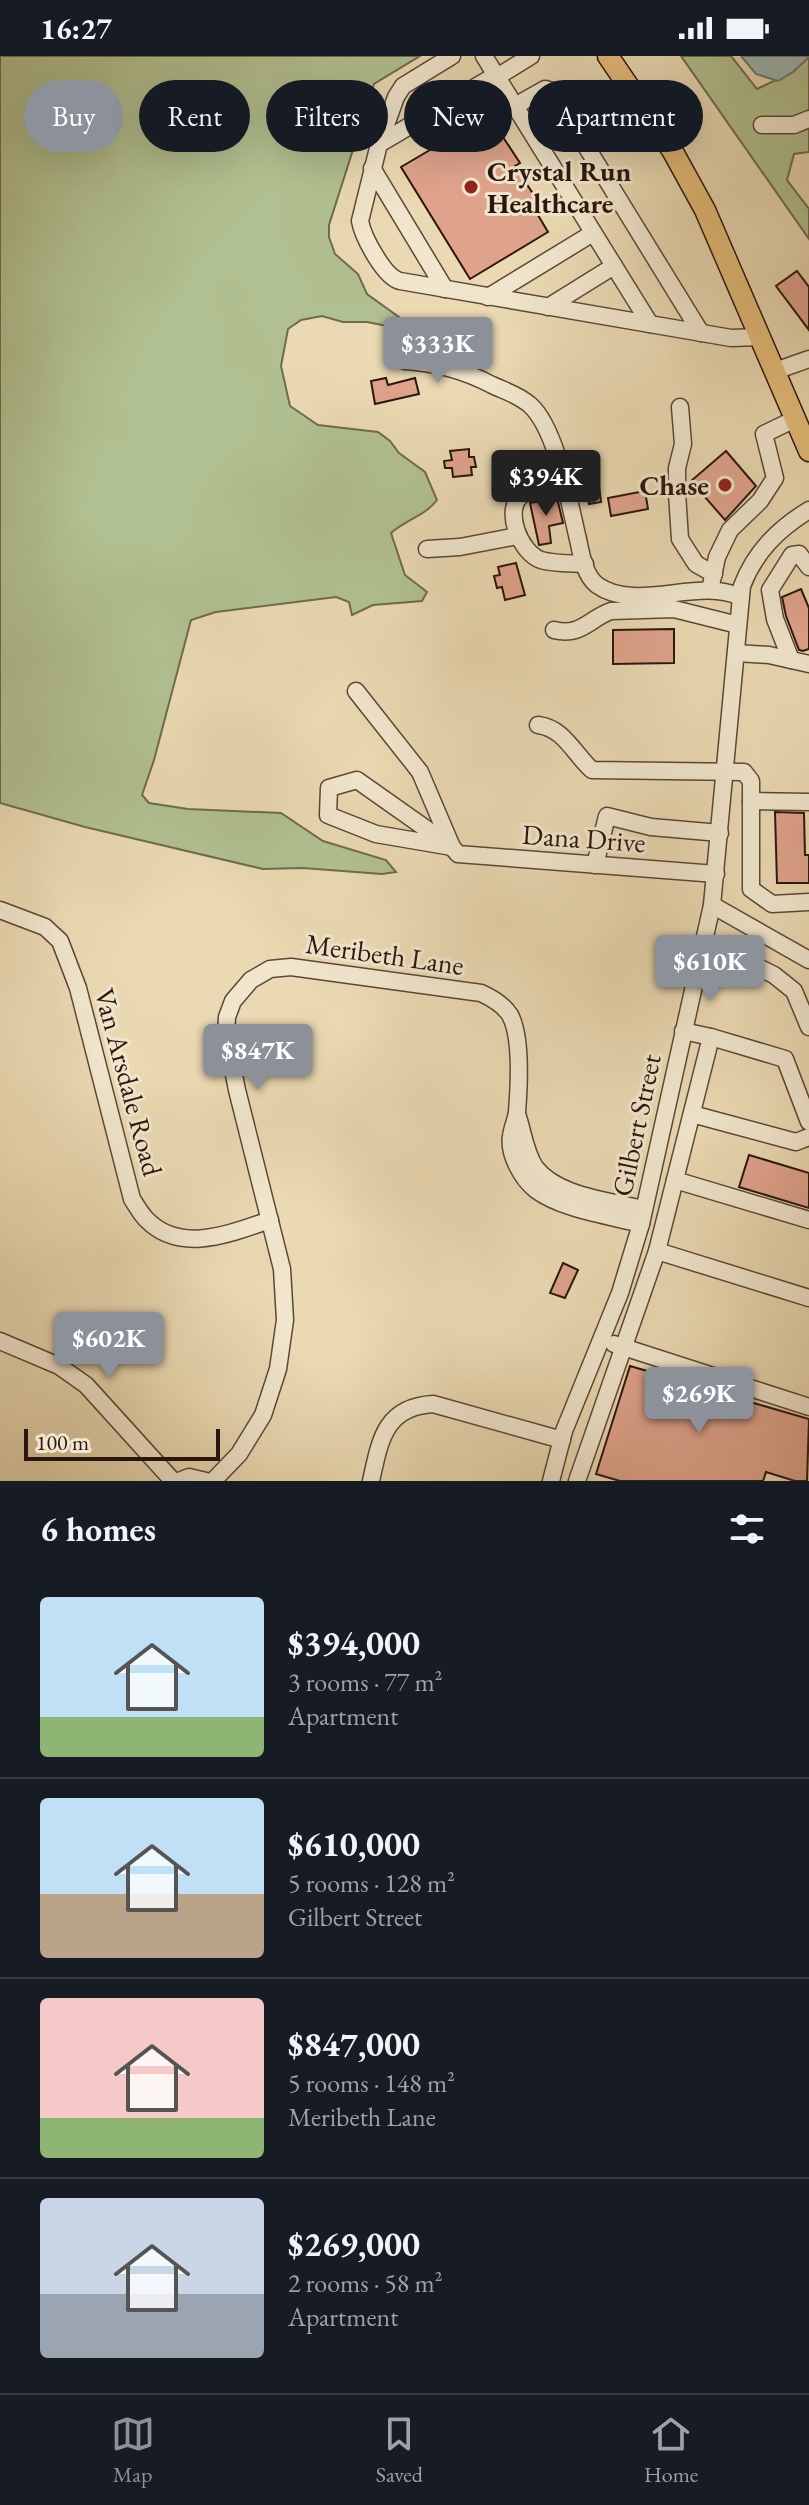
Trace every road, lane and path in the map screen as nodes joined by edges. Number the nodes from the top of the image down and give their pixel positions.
1 (452, 56) edge
2 (531, 56) edge
3 (608, 56) edge
4 (492, 65) edge
5 (515, 106) junction
6 (388, 119) edge
7 (809, 119) edge
8 (762, 125) dead end
9 (388, 138) edge
10 (377, 152) edge
11 (372, 168) junction
12 (593, 233) junction
13 (614, 266) junction
14 (445, 289) junction
15 (488, 297) junction
16 (548, 307) junction
17 (650, 324) junction
18 (701, 333) junction
19 (761, 337) junction
20 (809, 359) edge
21 (405, 361) dead end
22 (775, 371) junction
23 (680, 407) dead end
24 (799, 414) edge
25 (809, 451) edge
26 (565, 485) junction
27 (809, 510) edge
28 (517, 536) junction
29 (427, 549) dead end
30 (585, 564) junction
31 (809, 567) edge
32 (712, 582) junction
33 (740, 597) junction
34 (738, 625) junction
35 (554, 630) dead end
36 (736, 653) junction
37 (791, 660) junction
38 (809, 664) edge
39 (356, 691) dead end
40 (538, 725) dead end
41 (725, 772) junction
42 (751, 801) junction
43 (809, 802) edge
44 (720, 833) junction
45 (452, 847) junction
46 (595, 865) junction
47 (716, 874) junction
48 (809, 902) edge
49 (712, 905) junction
50 (0, 910) edge
51 (704, 940) junction
52 (809, 960) edge
53 (794, 991) junction
54 (809, 1000) edge
55 (809, 1027) edge
56 (683, 1031) junction
57 (711, 1037) junction
58 (692, 1114) junction
59 (809, 1122) edge
60 (809, 1137) edge
61 (675, 1180) junction
62 (642, 1216) junction
63 (270, 1220) junction
64 (809, 1220) edge
65 (657, 1251) junction
66 (809, 1298) edge
67 (601, 1340) junction
68 (0, 1341) edge
69 (622, 1347) junction
70 (809, 1407) edge
71 (562, 1440) junction
72 (556, 1479) edge
73 (176, 1481) edge
74 (206, 1481) edge
75 (213, 1481) edge
76 (371, 1481) edge
77 (577, 1481) edge

1 - 6 street
2 - 4 street
3 - 19 main road
4 - 5 street
4 - 9 street
5 - 12 street
5 - 18 street
7 - 8 street
10 - 11 street
11 - 14 street
11 - 14 street
12 - 13 street
12 - 15 street
13 - 16 street
13 - 17 street
14 - 15 street
15 - 16 street
16 - 17 street
17 - 18 street
18 - 19 street
19 - 22 main road
20 - 22 street
21 - 26 street
22 - 24 main road
23 - 32 street
24 - 25 main road
24 - 32 street
26 - 28 street
26 - 30 street
27 - 33 street, Gilbert Street
28 - 29 street
28 - 30 street
30 - 32 street
31 - 37 street
32 - 33 street
33 - 34 street, Gilbert Street
34 - 35 street
34 - 36 street, Gilbert Street
36 - 37 street
36 - 41 street, Gilbert Street
37 - 38 street
39 - 45 street
40 - 41 street
41 - 42 street
41 - 44 street, Gilbert Street
42 - 43 street
42 - 48 street
44 - 46 street
44 - 47 street, Gilbert Street
45 - 45 street, Dana Drive
45 - 46 street, Dana Drive
46 - 47 street, Dana Drive
47 - 49 street, Gilbert Street
49 - 51 street, Gilbert Street
49 - 52 street
50 - 63 street, Van Arsdale Road
51 - 53 street
51 - 56 street, Gilbert Street
53 - 54 street
53 - 55 street
56 - 57 street
56 - 62 street, Gilbert Street
57 - 58 street
57 - 59 street
58 - 60 street
58 - 61 street
61 - 64 street
61 - 65 street
62 - 63 street, Meribeth Lane
62 - 67 street, Gilbert Street
63 - 75 street, Meribeth Lane
65 - 66 street
65 - 69 street
67 - 69 street
67 - 71 street, Gilbert Street
68 - 73 street
69 - 70 street
69 - 77 street
71 - 72 street, Gilbert Street
71 - 76 street
73 - 74 street

